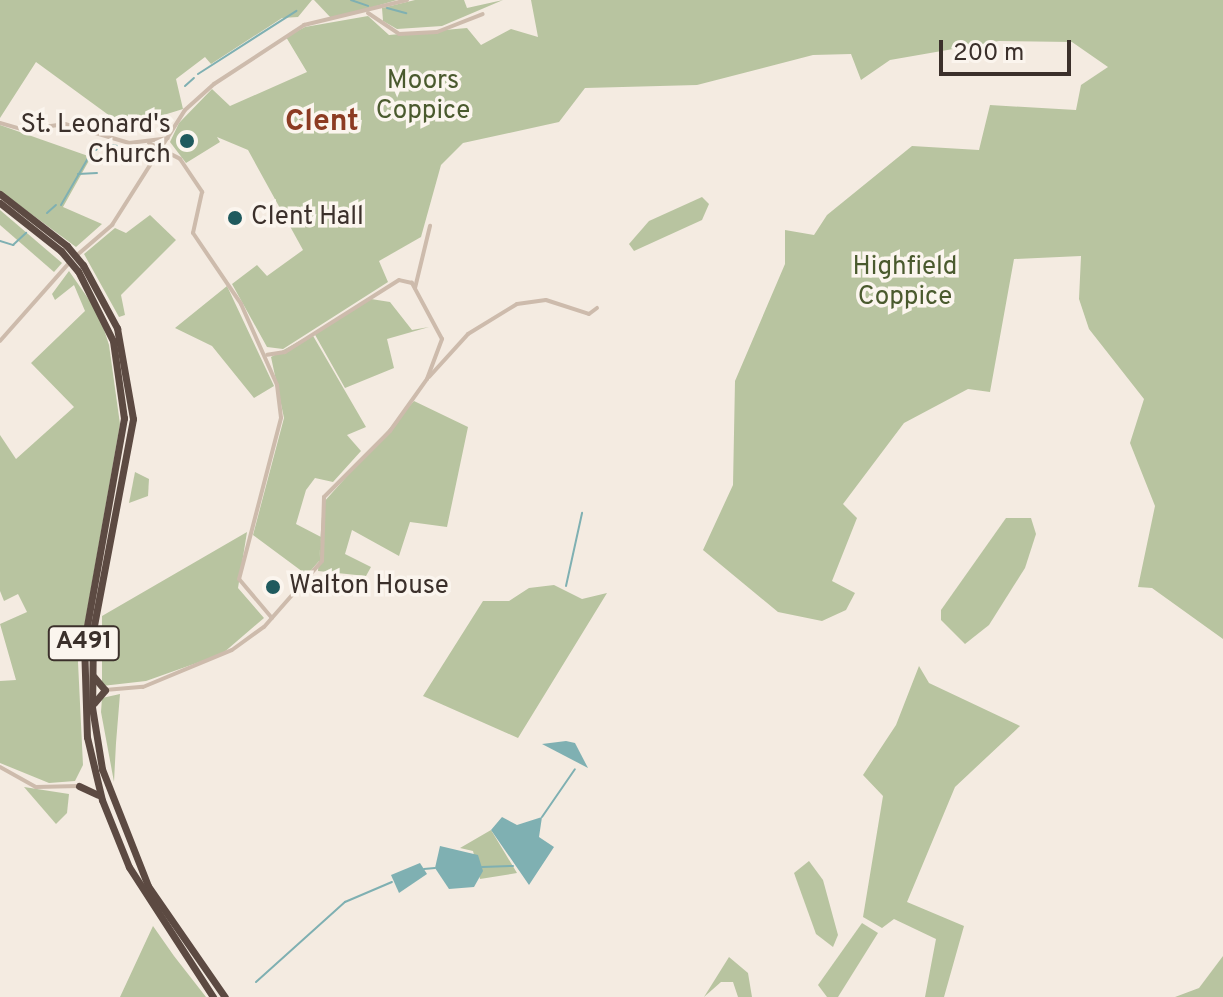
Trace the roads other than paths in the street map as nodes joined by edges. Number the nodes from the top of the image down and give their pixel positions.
1 (407, 0) edge
2 (368, 13) junction
3 (483, 14) dead end
4 (0, 123) edge
5 (168, 138) junction
6 (149, 143) junction
7 (164, 150) junction
8 (0, 194) edge
9 (0, 203) edge
10 (430, 226) dead end
11 (64, 249) junction
12 (80, 268) junction
13 (415, 290) junction
14 (597, 308) dead end
15 (0, 341) edge
16 (267, 355) junction
17 (427, 379) junction
18 (272, 618) junction
19 (91, 671) junction
20 (105, 690) junction
21 (92, 707) junction
22 (0, 767) edge
23 (94, 770) junction
24 (79, 786) junction
25 (102, 800) junction
26 (213, 997) edge
27 (225, 997) edge

1 - 2 street
2 - 3 street
2 - 5 street
4 - 6 street
5 - 6 street
5 - 7 street
6 - 7 street
7 - 15 street
7 - 16 street
8 - 11 highway, A491
9 - 11 highway, A491
10 - 13 street
11 - 12 highway, A491, bridge
12 - 19 highway, A491
12 - 23 highway, A491
13 - 16 street
13 - 17 street
14 - 17 street
16 - 18 street
17 - 18 street
18 - 20 street
19 - 20 highway
19 - 21 highway, A491
20 - 21 highway
21 - 27 highway, A491
22 - 24 street
23 - 24 highway
23 - 25 highway, A491
24 - 25 highway
25 - 26 highway, A491

